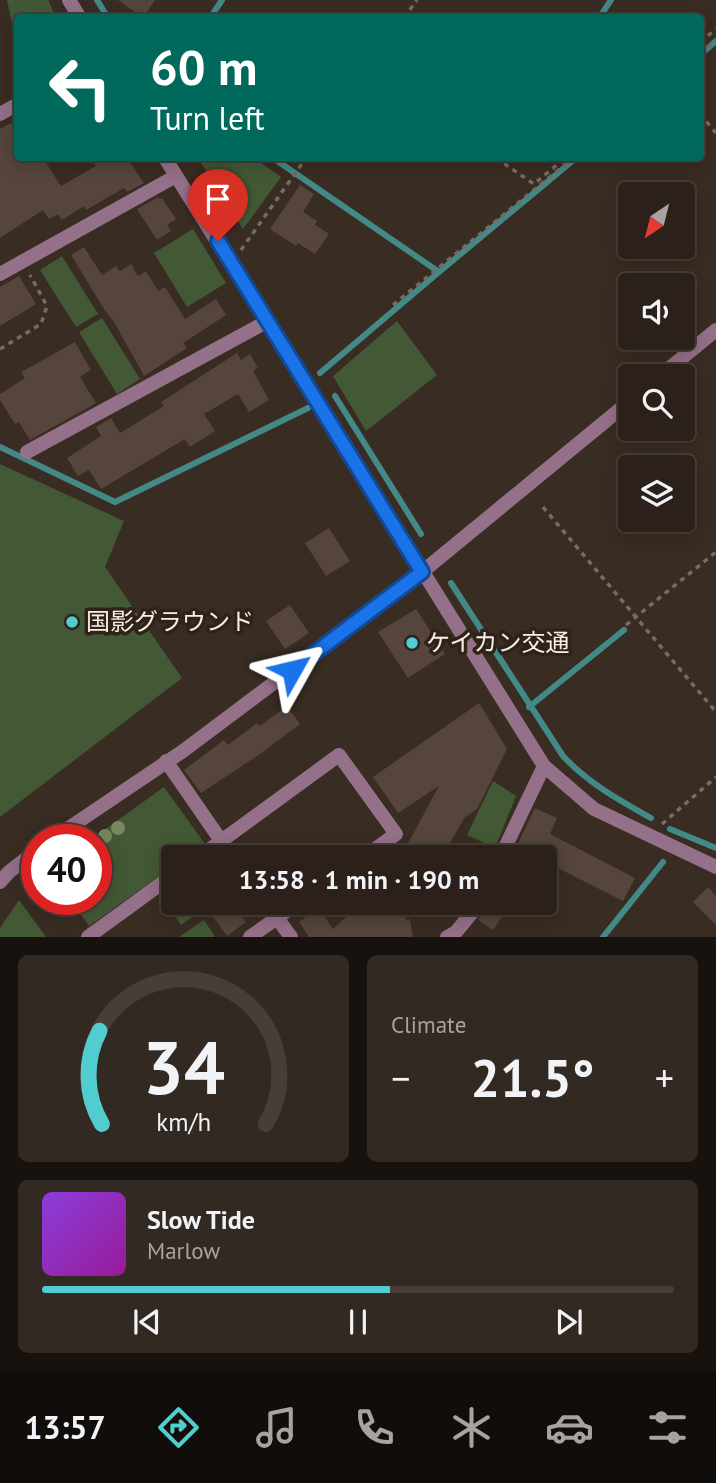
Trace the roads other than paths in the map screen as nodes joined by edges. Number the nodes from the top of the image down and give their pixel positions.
1 (167, 161) edge
2 (176, 176) junction
3 (0, 274) edge
4 (268, 321) junction
5 (716, 330) edge
6 (675, 364) edge
7 (618, 411) edge
8 (27, 452) dead end
9 (422, 572) junction
10 (166, 761) junction
11 (544, 766) junction
12 (74, 824) edge
13 (221, 841) junction
14 (216, 845) edge
15 (224, 845) edge
16 (381, 845) edge
17 (506, 845) edge
18 (21, 863) edge
19 (716, 867) edge
20 (0, 882) edge
21 (161, 884) edge
22 (275, 915) edge
23 (281, 915) edge
24 (470, 915) edge
25 (277, 918) junction
26 (88, 937) edge
27 (250, 937) edge
28 (291, 937) edge
29 (447, 937) edge

1 - 2 street
2 - 3 street
2 - 4 street
4 - 8 street
4 - 9 street
5 - 6 street
7 - 9 street
9 - 10 street
9 - 11 street
10 - 12 street
10 - 13 street
11 - 17 street
11 - 19 street
13 - 14 street
13 - 15 street
13 - 16 street
18 - 20 street
21 - 26 street
22 - 25 street
23 - 25 street
24 - 29 street
25 - 27 street
25 - 28 street

